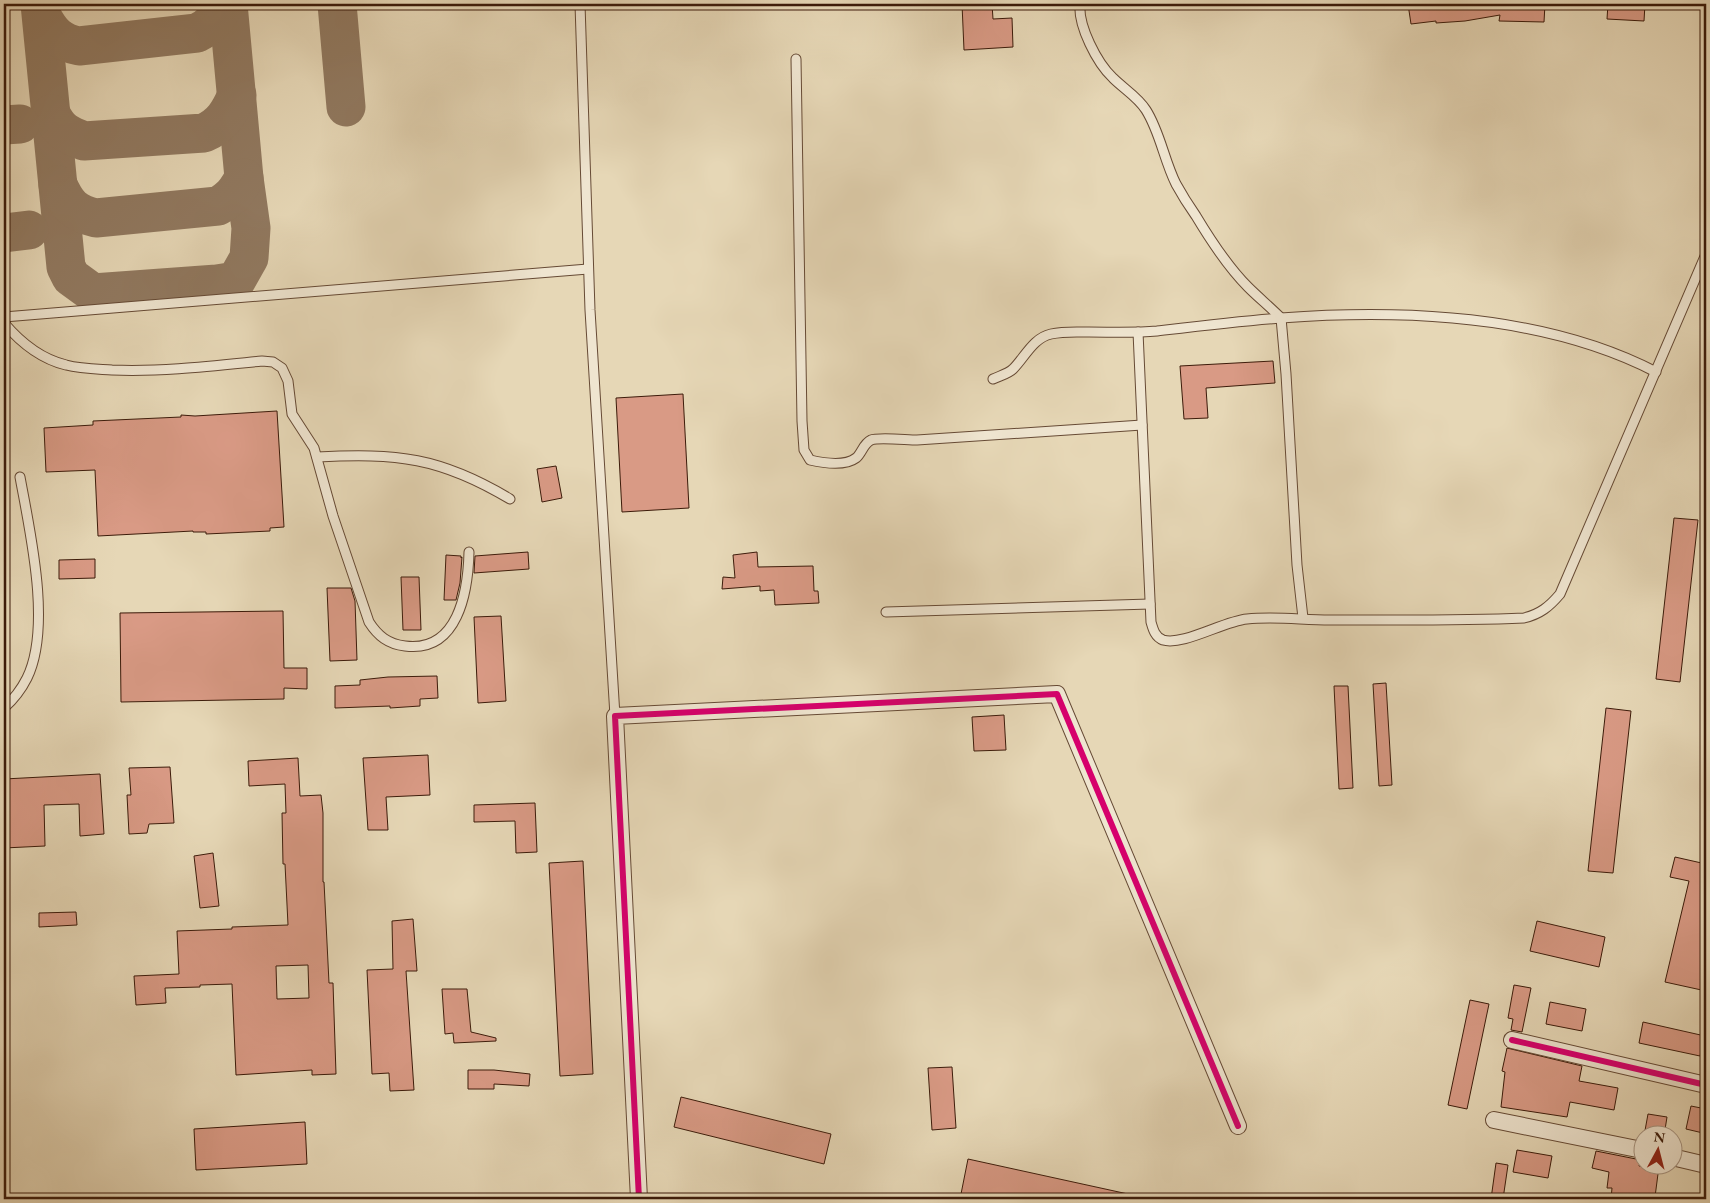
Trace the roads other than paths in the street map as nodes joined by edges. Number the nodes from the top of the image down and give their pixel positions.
1 (580, 4) edge
2 (1080, 4) edge
3 (796, 59) dead end
4 (1706, 254) edge
5 (588, 269) junction
6 (4, 317) edge
7 (1281, 318) junction
8 (4, 323) edge
9 (1138, 332) junction
10 (1656, 372) junction
11 (993, 379) dead end
12 (1142, 425) junction
13 (317, 457) junction
14 (20, 477) dead end
15 (510, 500) dead end
16 (469, 552) dead end
17 (1150, 604) junction
18 (886, 612) dead end
19 (1303, 618) junction
20 (4, 708) edge
21 (615, 716) junction
22 (1512, 1040) dead end
23 (1706, 1085) edge
24 (1494, 1120) dead end
25 (1238, 1126) dead end
26 (1632, 1148) edge
27 (1682, 1159) edge
28 (1706, 1165) edge
29 (639, 1199) edge

1 - 5 lane
2 - 7 lane
3 - 12 lane
4 - 10 lane
5 - 6 lane
5 - 21 lane
7 - 9 lane
7 - 10 lane
7 - 19 lane
8 - 13 lane
9 - 11 lane
9 - 12 lane
10 - 19 lane
12 - 17 lane
13 - 15 lane
13 - 16 lane
14 - 20 lane
17 - 18 lane
17 - 19 lane
21 - 25 street
21 - 29 street
22 - 23 street
24 - 26 street
27 - 28 street

